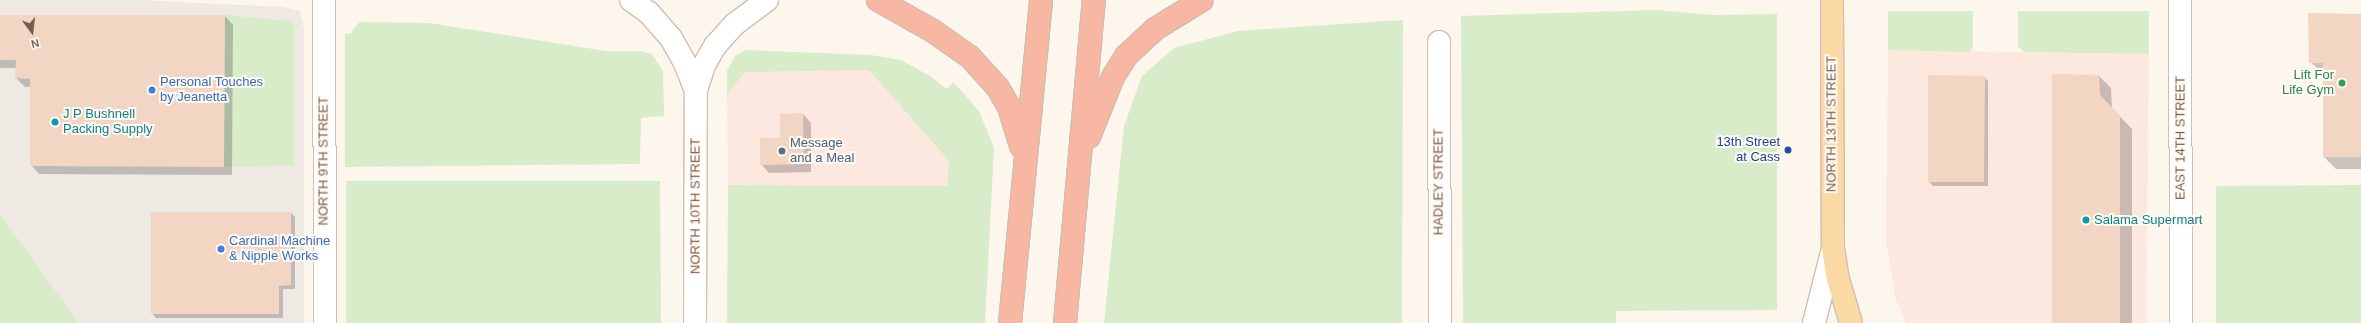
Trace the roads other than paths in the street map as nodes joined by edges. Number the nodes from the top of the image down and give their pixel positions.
1 (324, 0) edge
2 (631, 0) edge
3 (767, 0) edge
4 (878, 0) edge
5 (1040, 0) edge
6 (1094, 0) edge
7 (1202, 0) edge
8 (1832, 0) edge
9 (2180, 0) edge
10 (1439, 42) dead end
11 (696, 90) junction
12 (1024, 163) junction
13 (1079, 164) junction
14 (1833, 248) junction
15 (325, 323) edge
16 (696, 323) edge
17 (1010, 323) edge
18 (1065, 323) edge
19 (1440, 323) edge
20 (1814, 323) edge
21 (1851, 323) edge
22 (2181, 323) edge

1 - 15 street, NORTH 9TH STREET
2 - 11 street, NORTH 10TH STREET
3 - 11 street, NORTH 10TH STREET
4 - 12 highway
5 - 12 highway
6 - 13 highway
7 - 13 highway
8 - 14 main road, NORTH 13TH STREET
9 - 22 street, EAST 14TH STREET
10 - 19 street, HADLEY STREET
11 - 16 street, NORTH 10TH STREET
12 - 17 highway
13 - 18 highway
14 - 20 street, NORTH 13TH STREET
14 - 21 main road, NORTH 13TH STREET

